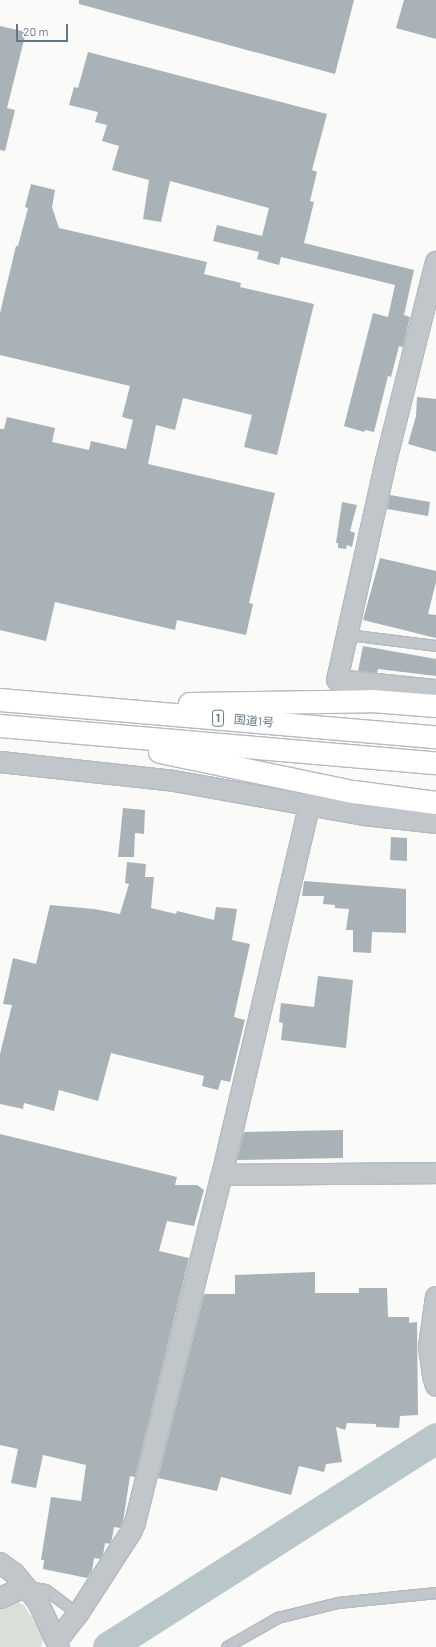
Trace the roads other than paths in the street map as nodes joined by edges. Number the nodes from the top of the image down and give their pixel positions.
1 (436, 262) edge
2 (348, 635) junction
3 (436, 646) edge
4 (436, 690) edge
5 (0, 700) edge
6 (71, 706) junction
7 (436, 706) edge
8 (0, 726) edge
9 (67, 732) junction
10 (436, 737) edge
11 (0, 762) edge
12 (436, 763) edge
13 (436, 803) edge
14 (310, 804) junction
15 (436, 823) edge
16 (436, 1173) edge
17 (222, 1175) junction
18 (436, 1296) edge
19 (436, 1386) edge
20 (0, 1563) edge
21 (25, 1587) junction
22 (436, 1593) edge
23 (0, 1598) edge
24 (78, 1614) junction
25 (57, 1643) edge
26 (227, 1647) edge

1 - 2 street
2 - 3 lane
2 - 4 street
5 - 6 highway, 国道1号 / 1
6 - 7 highway, 1
6 - 10 highway, 国道1号 / 1
8 - 9 highway, 1
9 - 12 highway, 1
9 - 13 highway, 1
11 - 14 street
14 - 15 street
14 - 17 street
16 - 17 street
17 - 24 street
18 - 19 street
20 - 21 street
21 - 23 street
21 - 24 lane
21 - 25 street
22 - 26 lane
24 - 25 street

